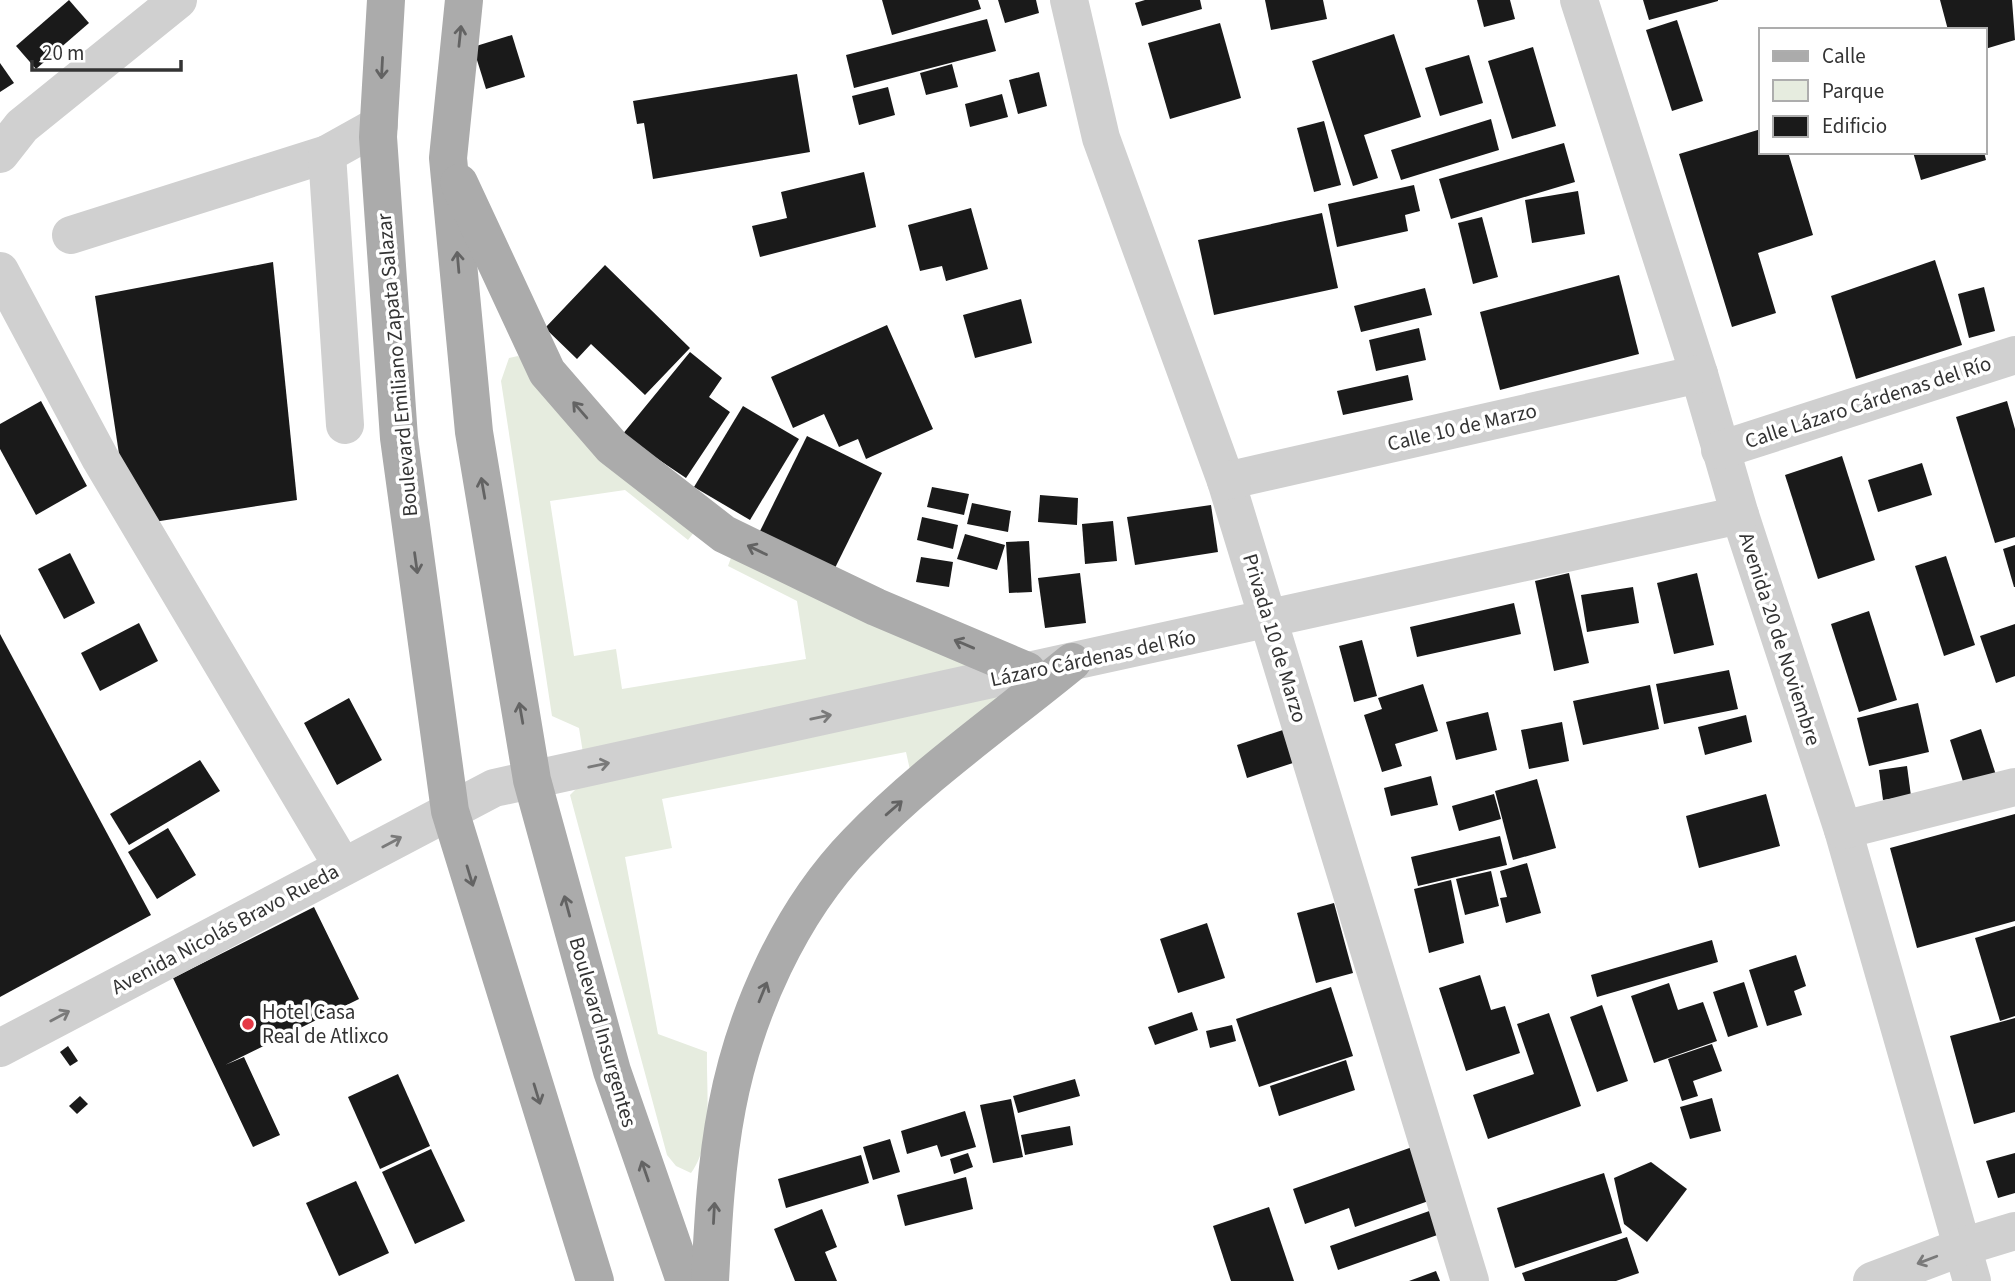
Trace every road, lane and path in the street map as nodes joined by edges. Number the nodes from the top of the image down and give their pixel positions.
1 (178, 0) edge
2 (386, 0) edge
3 (464, 0) edge
4 (1069, 0) edge
5 (1579, 0) edge
6 (379, 125) junction
7 (327, 153) junction
8 (0, 154) edge
9 (448, 158) junction
10 (71, 235) dead end
11 (0, 271) edge
12 (2015, 355) edge
13 (1699, 374) junction
14 (345, 425) dead end
15 (1720, 450) junction
16 (1226, 481) junction
17 (1740, 515) junction
18 (1271, 620) junction
19 (1072, 662) junction
20 (1027, 671) junction
21 (532, 780) junction
22 (2015, 787) edge
23 (450, 811) junction
24 (1843, 830) junction
25 (343, 867) junction
26 (0, 1048) edge
27 (2015, 1231) edge
28 (1967, 1264) edge
29 (595, 1281) edge
30 (685, 1281) edge
31 (710, 1281) edge
32 (1469, 1281) edge
33 (1872, 1281) edge

1 - 8 street
2 -> 6 main road, Boulevard Emiliano Zapata Salazar
9 -> 3 main road
4 - 16 street, Privada 10 de Marzo
5 - 13 street, Avenida 20 de Noviembre
6 - 7 street
6 -> 23 main road, Boulevard Emiliano Zapata Salazar
7 - 10 street
7 - 14 street
20 -> 9 main road
21 -> 9 main road
11 - 25 street
12 - 15 street, Calle Lázaro Cárdenas del Río
13 - 15 street, Avenida 20 de Noviembre
13 - 16 street, Calle 10 de Marzo
15 - 17 street, Avenida 20 de Noviembre
16 - 18 street, Privada 10 de Marzo
17 - 18 street, Lázaro Cárdenas del Río
17 - 24 street, Avenida 20 de Noviembre
18 - 19 street, Lázaro Cárdenas del Río
18 - 32 street, Privada 10 de Marzo
19 - 20 street, Lázaro Cárdenas del Río
31 -> 19 main road
21 -> 20 street, Lázaro Cárdenas del Río
21 - 23 street, Lázaro Cárdenas del Río
30 -> 21 main road, Boulevard Insurgentes
22 - 24 street
25 -> 23 street, Avenida Nicolás Bravo Rueda
23 -> 29 main road
24 - 28 street, Avenida 20 de Noviembre
26 -> 25 street, Avenida Nicolás Bravo Rueda
27 - 28 street
28 -> 33 street

